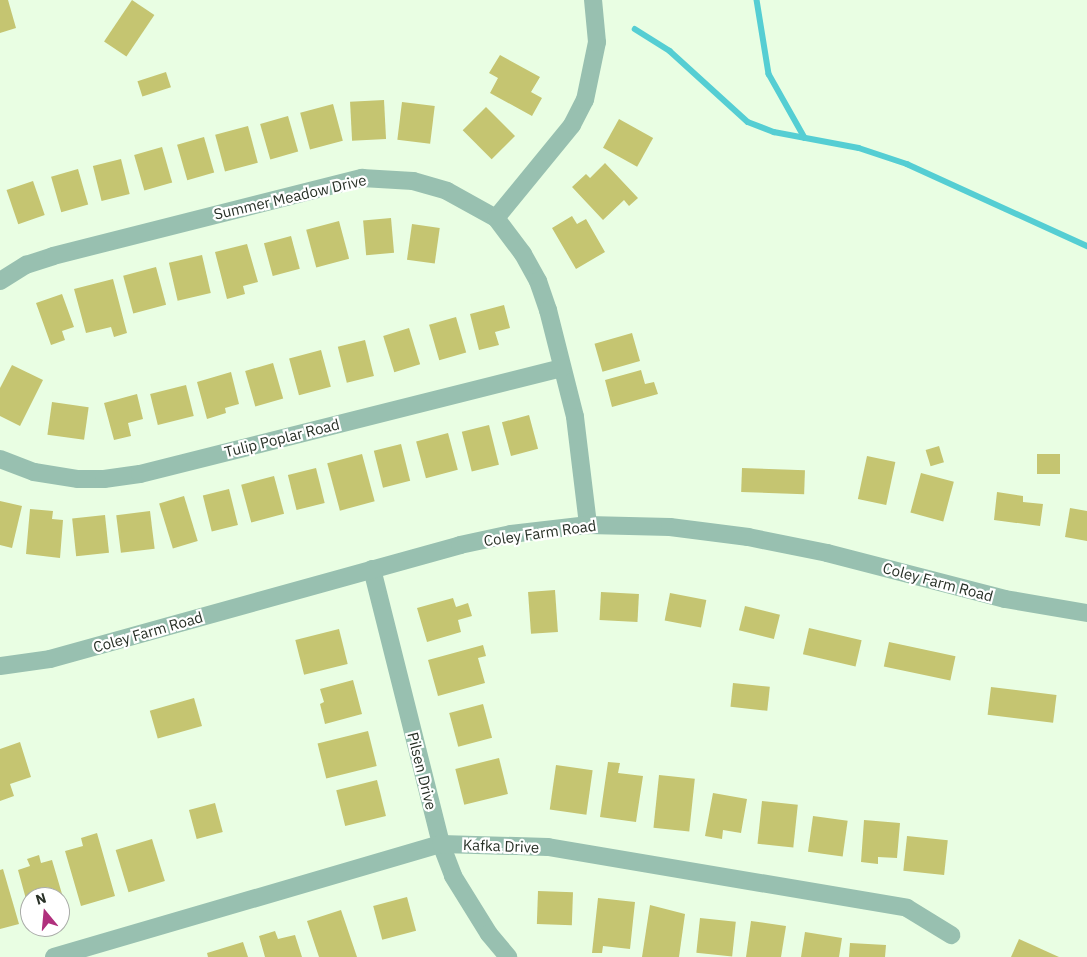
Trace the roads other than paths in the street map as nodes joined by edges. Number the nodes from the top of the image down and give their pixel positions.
1 (593, 0) edge
2 (496, 218) junction
3 (0, 281) edge
4 (562, 368) junction
5 (0, 459) edge
6 (588, 525) junction
7 (372, 569) junction
8 (1087, 613) edge
9 (0, 666) edge
10 (441, 844) junction
11 (951, 935) dead end
12 (54, 957) edge
13 (508, 957) edge

1 - 2 street
2 - 3 street, Summer Meadow Drive
2 - 4 street, Summer Meadow Drive
4 - 5 street, Tulip Poplar Road
4 - 6 street, Summer Meadow Drive
6 - 7 street, Coley Farm Road
6 - 8 street, Coley Farm Road
7 - 9 street, Coley Farm Road
7 - 10 street, Pilsen Drive
10 - 11 street, Kafka Drive
10 - 12 street, Kafka Drive
10 - 13 street, Pilsen Drive

